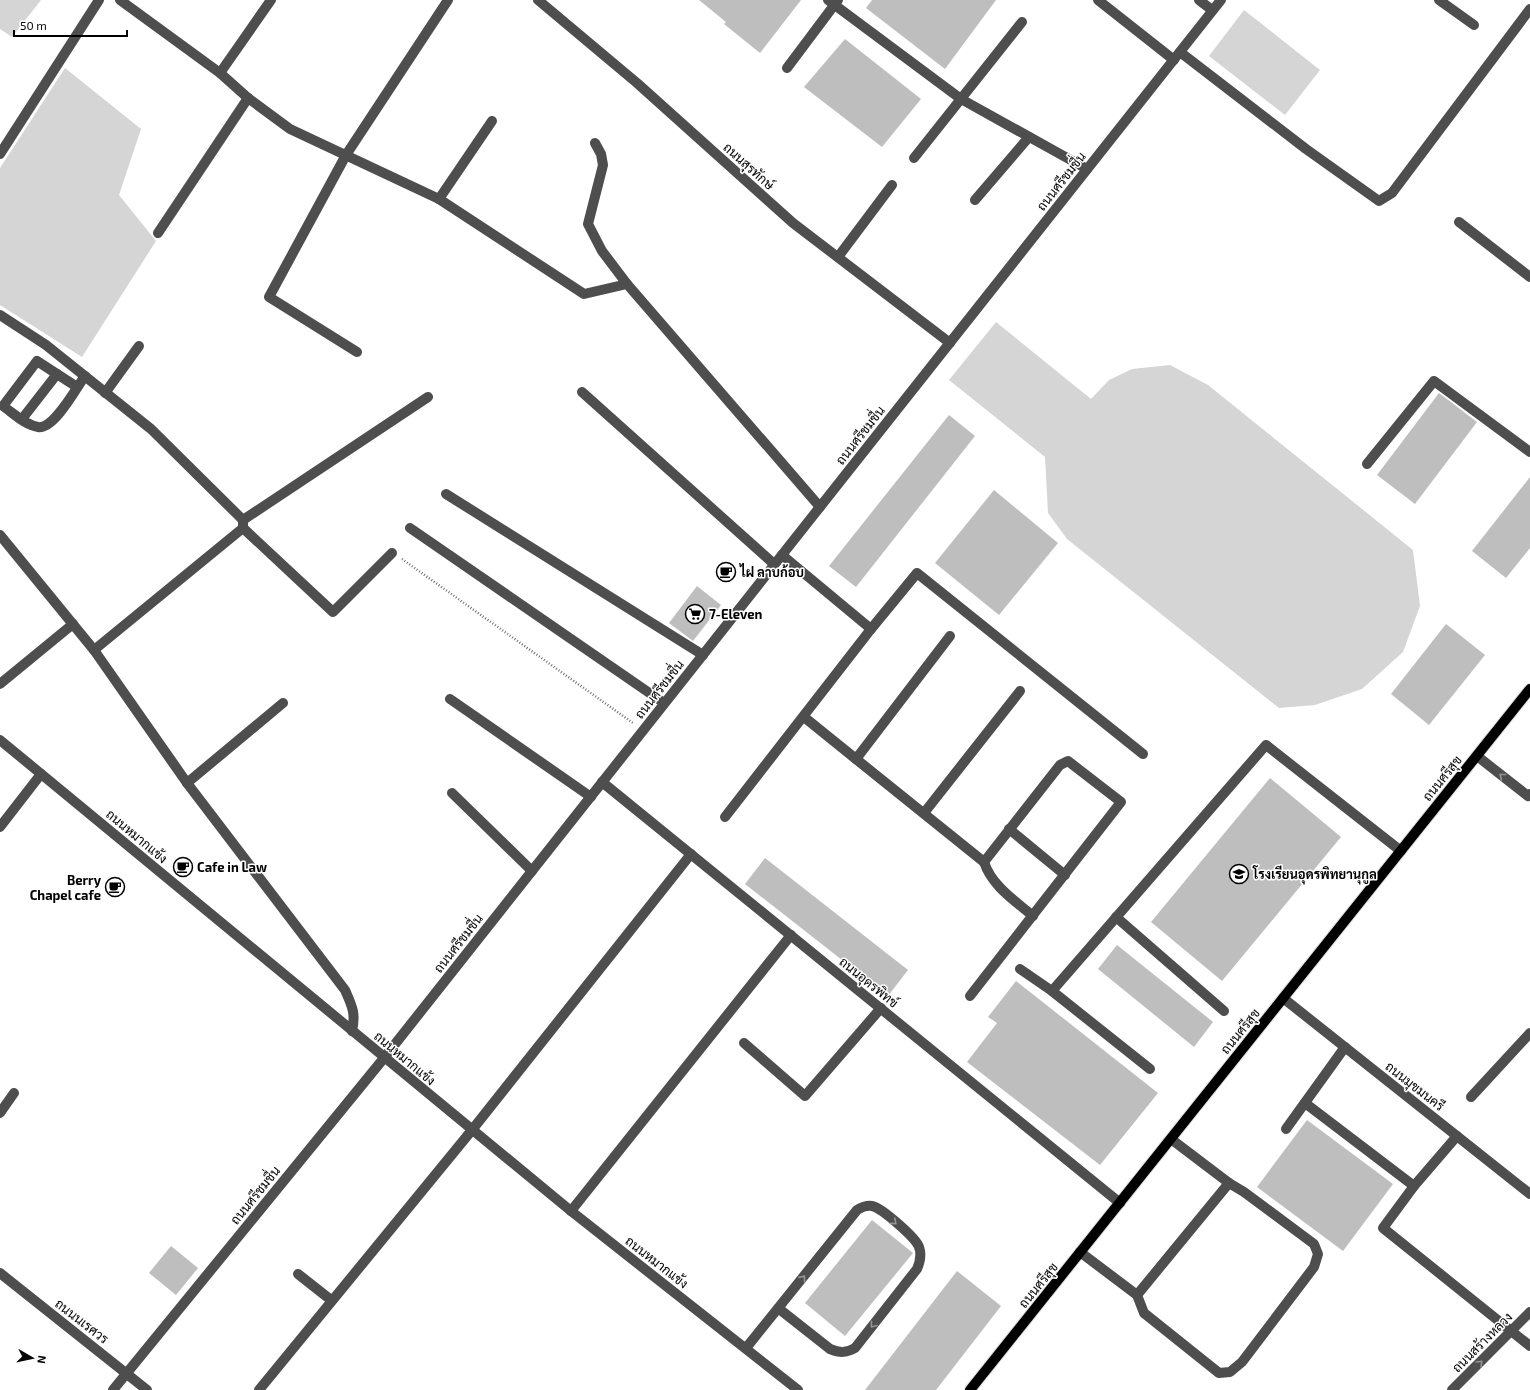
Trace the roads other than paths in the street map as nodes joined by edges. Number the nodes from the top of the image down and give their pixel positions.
1 (99, 0) edge
2 (120, 0) edge
3 (271, 0) edge
4 (448, 0) edge
5 (538, 0) edge
6 (1098, 0) edge
7 (1199, 0) edge
8 (1221, 0) edge
9 (1439, 0) edge
10 (834, 2) edge
11 (1530, 9) edge
12 (1212, 10) junction
13 (1022, 22) dead end
14 (1474, 25) dead end
15 (1177, 56) junction
16 (787, 68) dead end
17 (220, 73) junction
18 (248, 98) junction
19 (961, 99) junction
20 (492, 121) dead end
21 (1029, 137) junction
22 (594, 143) dead end
23 (0, 154) edge
24 (346, 155) junction
25 (914, 158) dead end
26 (1087, 169) junction
27 (892, 185) dead end
28 (440, 199) junction
29 (975, 200) dead end
30 (1458, 222) dead end
31 (158, 233) dead end
32 (838, 257) junction
33 (1530, 277) edge
34 (627, 284) junction
35 (0, 315) edge
36 (950, 343) junction
37 (139, 346) dead end
38 (358, 352) dead end
39 (57, 374) junction
40 (85, 376) junction
41 (77, 387) junction
42 (582, 392) dead end
43 (105, 393) junction
44 (428, 397) dead end
45 (22, 419) junction
46 (1530, 452) edge
47 (1367, 464) dead end
48 (446, 494) dead end
49 (820, 507) junction
50 (243, 524) junction
51 (410, 528) dead end
52 (0, 535) edge
53 (392, 553) road end
54 (782, 554) junction
55 (774, 564) junction
56 (73, 624) junction
57 (871, 629) junction
58 (950, 636) dead end
59 (94, 650) junction
60 (703, 655) junction
61 (0, 684) edge
62 (1530, 689) edge
63 (1020, 691) dead end
64 (450, 699) dead end
65 (283, 703) dead end
66 (664, 703) junction
67 (804, 717) junction
68 (0, 740) edge
69 (1142, 754) dead end
70 (1477, 756) junction
71 (856, 759) junction
72 (40, 774) junction
73 (602, 782) junction
74 (188, 783) junction
75 (452, 793) dead end
76 (1529, 795) edge
77 (591, 797) junction
78 (924, 813) junction
79 (725, 817) dead end
80 (0, 827) edge
81 (1010, 830) junction
82 (1401, 851) junction
83 (691, 854) junction
84 (984, 862) junction
85 (532, 871) junction
86 (1065, 875) junction
87 (1033, 916) junction
88 (1116, 917) junction
89 (791, 935) junction
90 (1020, 969) dead end
91 (1052, 992) junction
92 (970, 996) dead end
93 (1283, 998) junction
94 (881, 1008) junction
95 (1224, 1012) dead end
96 (352, 1031) junction
97 (1530, 1033) edge
98 (744, 1043) dead end
99 (1345, 1047) junction
100 (384, 1058) junction
101 (1150, 1069) dead end
102 (14, 1093) dead end
103 (1471, 1097) dead end
104 (1305, 1103) junction
105 (0, 1114) edge
106 (1286, 1129) dead end
107 (472, 1130) junction
108 (1457, 1136) junction
109 (1171, 1139) junction
110 (1229, 1183) junction
111 (1414, 1186) junction
112 (1530, 1194) edge
113 (1120, 1203) junction
114 (571, 1211) junction
115 (1080, 1252) junction
116 (0, 1273) edge
117 (298, 1274) dead end
118 (1137, 1295) junction
119 (331, 1300) junction
120 (778, 1308) junction
121 (1530, 1312) edge
122 (1512, 1332) junction
123 (1530, 1346) edge
124 (746, 1348) junction
125 (127, 1373) junction
126 (113, 1390) edge
127 (147, 1390) edge
128 (259, 1390) edge
129 (798, 1390) edge
130 (970, 1390) edge
131 (1452, 1390) edge

1 - 23 street
2 - 17 street
3 - 17 street
4 - 24 street
5 - 32 street, ถนนสุรทักษ์
6 - 15 street
7 - 12 street
8 - 12 street, ถนนศรีชมชื่น
9 - 14 street
10 - 16 street
10 - 19 street
11 - 15 street
12 - 15 street, ถนนศรีชมชื่น
13 - 19 street
15 - 26 street, ถนนศรีชมชื่น
17 - 18 street
18 - 24 street
18 - 31 street
19 - 21 street
19 - 25 street
20 - 28 street
21 - 26 street
21 - 29 street
22 - 34 street
24 - 28 street
24 - 38 street
26 - 36 street, ถนนศรีชมชื่น
27 - 32 street
28 - 34 street
30 - 33 street
32 - 36 street, ถนนสุรทักษ์
34 - 49 street
35 - 40 street
36 - 49 street, ถนนศรีชมชื่น
37 - 43 street
39 - 41 street
39 - 45 street
39 - 45 street
40 - 41 street
40 - 43 street
41 - 45 street
42 - 55 street
43 - 50 street
44 - 50 street
46 - 47 street
48 - 60 street
49 - 54 street, ถนนศรีชมชื่น
50 - 53 street
50 - 59 street
51 - 66 street
52 - 56 street
54 - 55 street, ถนนศรีชมชื่น
54 - 57 street
55 - 60 street, ถนนศรีชมชื่น
56 - 59 street
56 - 61 street
57 - 67 street
57 - 69 street
58 - 71 street
59 - 74 street
60 - 66 street, ถนนศรีชมชื่น
62 - 70 main road, ถนนศรีสุข
63 - 78 street
64 - 77 street
65 - 74 street
66 - 73 street, ถนนศรีชมชื่น
67 - 71 street
67 - 79 street
68 - 72 street, ถนนหมากแข้ง
76 -> 70 street
70 - 82 main road, ถนนศรีสุข
71 - 78 street
72 - 80 street
72 - 96 street, ถนนหมากแข้ง
73 - 77 street, ถนนศรีชมชื่น
73 - 83 street, ถนนอุดรพิทข์
74 - 96 street
75 - 85 street
77 - 85 street, ถนนศรีชมชื่น
78 - 84 street
81 - 84 street
81 - 86 street
81 - 86 street
82 - 88 street
82 - 93 main road, ถนนศรีสุข
83 - 89 street, ถนนอุดรพิทข์
83 - 107 street
84 - 87 street
85 - 100 street, ถนนศรีชมชื่น
86 - 87 street
87 - 92 street
88 - 91 street
88 - 95 street
89 - 94 street, ถนนอุดรพิทข์
89 - 114 street
90 - 91 street
91 - 101 street
93 - 99 street, ถนนมุขมนครี
93 - 109 main road, ถนนศรีสุข
94 - 98 street
94 - 113 street, ถนนอุดรพิทข์
96 - 100 street, ถนนหมากแข้ง
97 - 103 street
99 - 104 street
99 - 108 street, ถนนมุขมนครี
100 - 107 street, ถนนหมากแข้ง
100 - 125 street, ถนนศรีชมชื่น
102 - 105 street
104 - 106 street
104 - 111 street
107 - 114 street, ถนนหมากแข้ง
107 - 119 street
108 - 111 street
108 - 112 street, ถนนมุขมนครี
109 - 110 street
109 - 113 main road, ถนนศรีสุข
110 - 118 street
110 - 118 street
111 - 122 street
113 - 115 main road, ถนนศรีสุข
114 - 124 street, ถนนหมากแข้ง
115 - 118 street
115 - 130 main road, ถนนศรีสุข
116 - 125 street, ถนนนเรศวร
117 - 119 street
119 - 128 street
120 -> 120 street
120 - 124 street
121 - 122 street, ถนนสร้างหลวง
122 - 123 street
131 -> 122 street, ถนนสร้างหลวง
124 - 129 street, ถนนหมากแข้ง
125 - 126 street, ถนนศรีชมชื่น
125 - 127 street, ถนนนเรศวร

